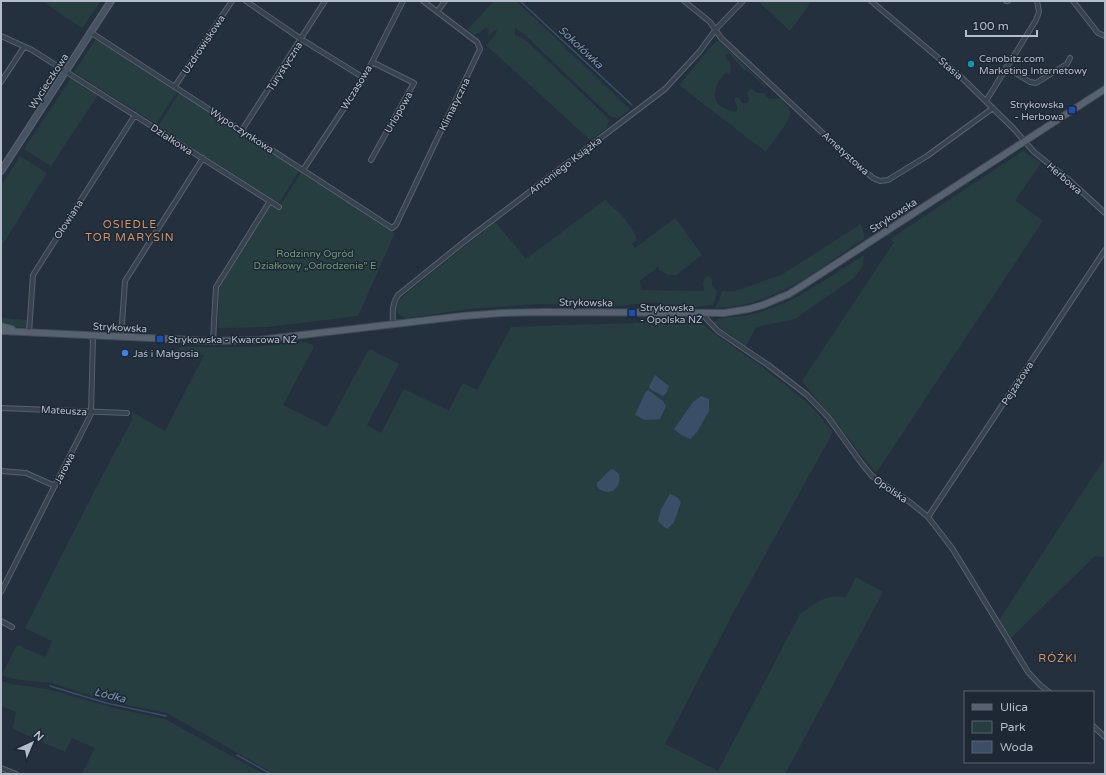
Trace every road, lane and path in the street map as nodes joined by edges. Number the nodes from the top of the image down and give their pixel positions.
1 (111, 1) edge
2 (232, 1) edge
3 (246, 1) edge
4 (325, 1) edge
5 (403, 1) edge
6 (423, 1) edge
7 (445, 1) edge
8 (684, 1) edge
9 (743, 1) edge
10 (871, 1) edge
11 (1036, 1) edge
12 (1074, 1) edge
13 (437, 12) junction
14 (716, 29) junction
15 (90, 32) junction
16 (1, 36) edge
17 (1105, 36) edge
18 (301, 39) junction
19 (24, 47) junction
20 (1070, 58) dead end
21 (372, 62) junction
22 (1006, 68) junction
23 (65, 71) junction
24 (364, 78) junction
25 (1, 82) edge
26 (175, 86) junction
27 (1105, 89) edge
28 (986, 101) junction
29 (993, 108) junction
30 (135, 115) junction
31 (242, 130) junction
32 (1025, 141) junction
33 (203, 158) junction
34 (371, 160) dead end
35 (303, 170) junction
36 (1, 171) edge
37 (270, 201) junction
38 (279, 207) dead end
39 (1105, 214) edge
40 (394, 227) joint
41 (1105, 250) edge
42 (701, 313) junction
43 (393, 325) junction
44 (1, 326) edge
45 (1, 331) edge
46 (29, 333) junction
47 (93, 336) junction
48 (121, 337) junction
49 (213, 341) junction
50 (1, 408) edge
51 (92, 412) junction
52 (127, 413) dead end
53 (1, 471) edge
54 (55, 486) junction
55 (928, 517) junction
56 (1, 592) edge
57 (1, 621) edge
58 (12, 627) dead end
59 (1048, 691) edge
60 (1094, 727) edge
61 (1105, 737) edge
62 (1, 768) edge
63 (16, 774) edge

1 - 15 street, Wycieczkowa
2 - 26 street, Uzdrowiskowa
3 - 18 street
4 - 18 street, Turystyczna
5 - 21 street, Wczasowa
6 - 13 street, Klimatyczna
7 - 13 street
8 - 14 street
9 - 14 street, Antoniego Książka
10 - 28 street, Stasia
11 - 22 street
12 - 17 street
13 - 40 street, Klimatyczna
14 - 29 street, Ametystowa
14 - 43 street, Antoniego Książka
15 - 23 street, Wycieczkowa
15 - 26 street, Wypoczynkowa
16 - 19 street, Działkowa
18 - 24 street
18 - 31 street, Turystyczna
19 - 23 street, Działkowa
19 - 25 street
20 - 22 street
21 - 24 street, Wczasowa
21 - 34 street, Urlopowa
22 - 28 street
23 - 30 street, Działkowa
23 - 36 street, Wycieczkowa
24 - 35 street, Wczasowa
26 - 31 street, Wypoczynkowa
27 - 32 main road, Strykowska
28 - 29 street, Stasia
29 - 32 street, Stasia
30 - 33 street, Działkowa
30 - 46 street, Ołowiana
31 - 35 street, Wypoczynkowa
32 - 39 street, Herbowa
32 - 42 main road, Strykowska
33 - 37 street, Działkowa
33 - 48 street
35 - 40 street, Wypoczynkowa
37 - 38 street, Działkowa
37 - 49 street
41 - 55 street, Pejzażowa
42 - 43 main road, Strykowska
42 - 55 street, Opolska
43 - 49 main road, Strykowska
44 - 46 main road, Strykowska
45 - 46 main road, Strykowska
46 - 47 main road, Strykowska
47 - 48 main road, Strykowska
47 - 51 street, Jarowa
48 - 49 main road, Strykowska
50 - 51 street, Mateusza
51 - 52 street, Mateusza
51 - 54 street, Jarowa
53 - 54 street
54 - 56 street, Jarowa
55 - 59 street, Opolska
57 - 58 street
60 - 61 street
62 - 63 street

